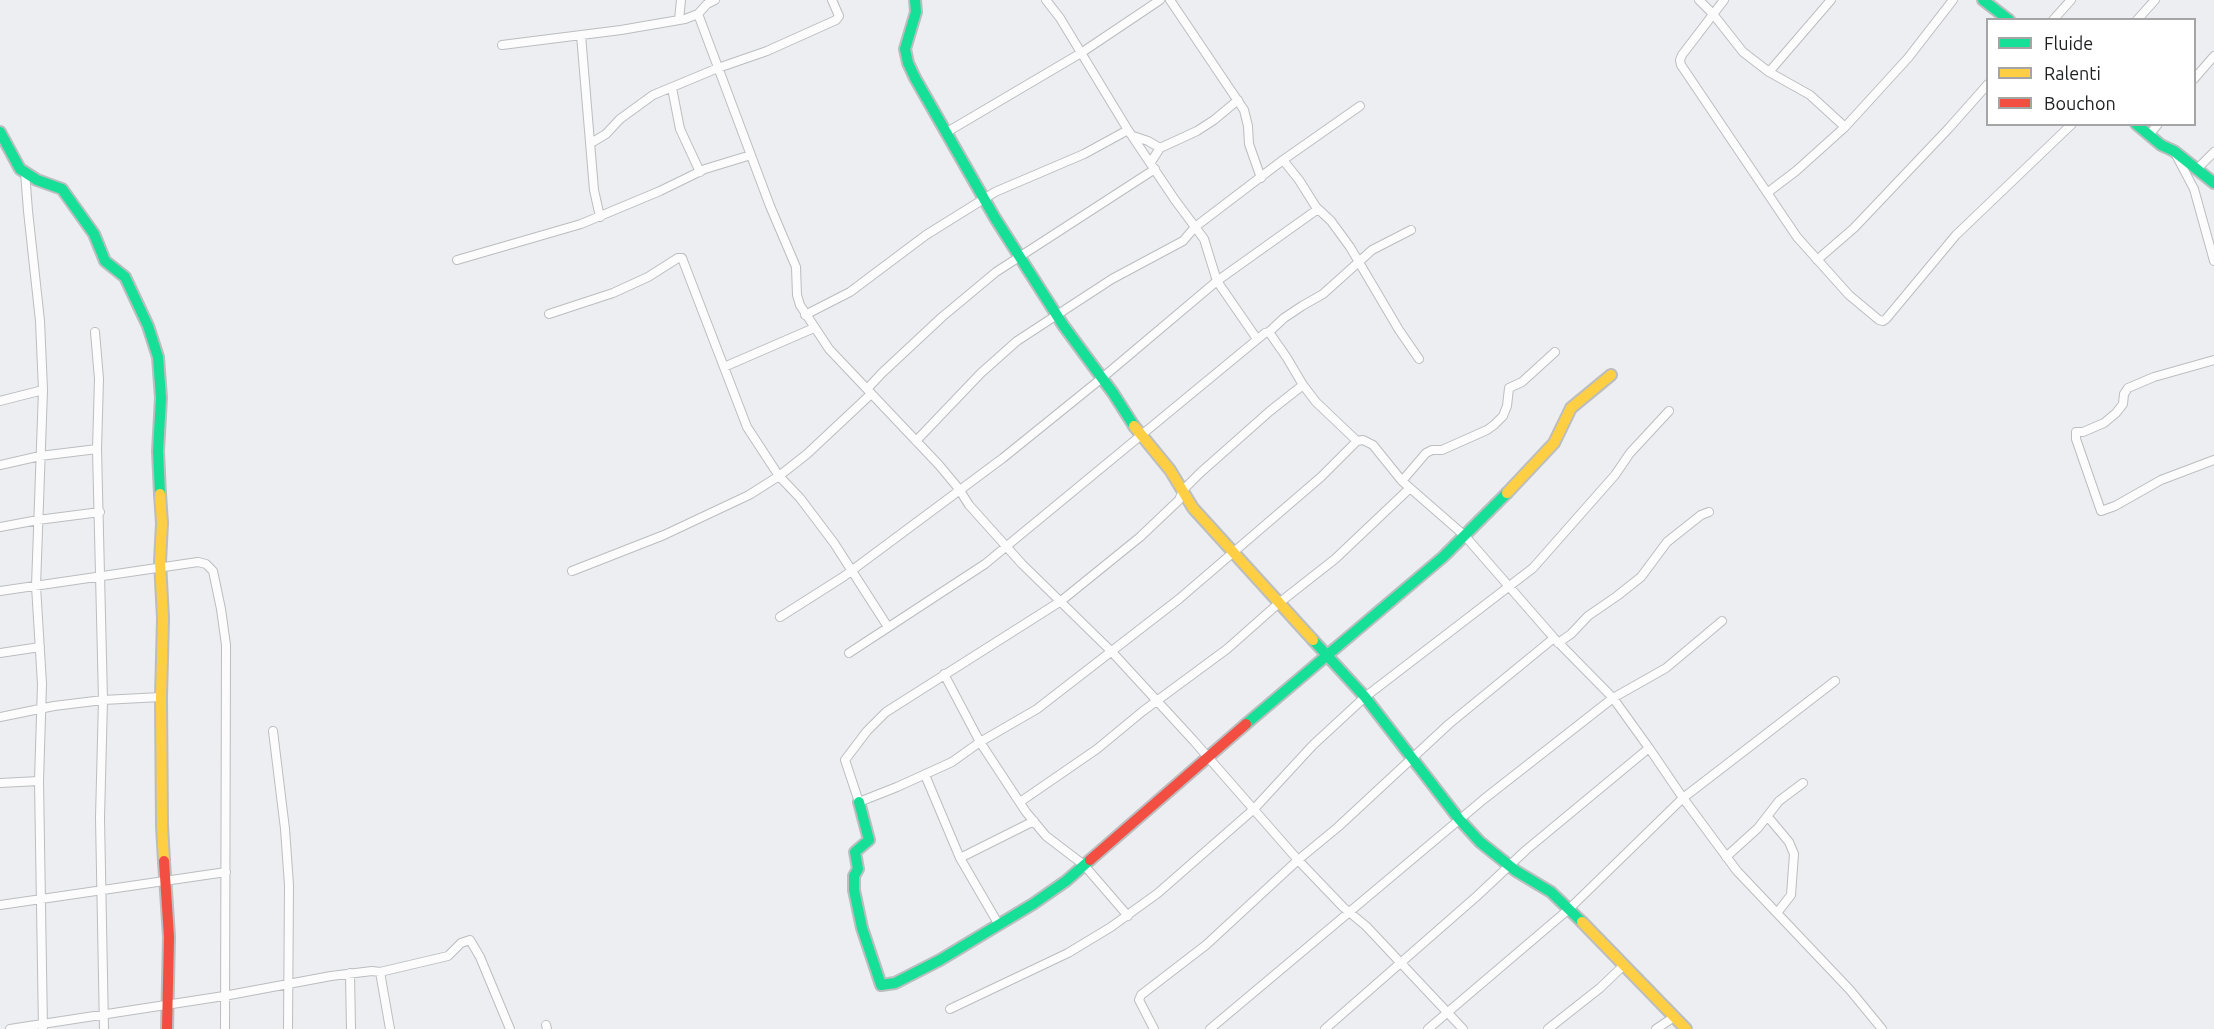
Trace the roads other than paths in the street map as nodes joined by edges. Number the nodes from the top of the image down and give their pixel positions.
1 (681, 0) edge
2 (715, 0) edge
3 (832, 0) edge
4 (915, 0) edge
5 (1046, 0) edge
6 (1160, 0) edge
7 (1170, 0) edge
8 (1699, 0) edge
9 (1724, 0) edge
10 (1831, 0) edge
11 (1953, 0) edge
12 (1983, 0) edge
13 (2071, 0) edge
14 (2155, 0) edge
15 (698, 14) junction
16 (1713, 14) junction
17 (2006, 18) edge
18 (2055, 18) edge
19 (2138, 18) edge
20 (679, 20) junction
21 (581, 35) junction
22 (502, 45) dead end
23 (1081, 53) junction
24 (2214, 57) edge
25 (718, 68) junction
26 (1769, 72) junction
27 (2196, 77) edge
28 (1986, 86) edge
29 (672, 88) junction
30 (1238, 100) junction
31 (1360, 106) dead end
32 (2070, 126) edge
33 (2138, 126) edge
34 (2156, 126) edge
35 (1845, 127) junction
36 (0, 132) edge
37 (947, 132) junction
38 (1131, 133) junction
39 (2149, 135) junction
40 (591, 143) junction
41 (1160, 148) junction
42 (2174, 152) junction
43 (2214, 152) edge
44 (751, 155) junction
45 (1283, 160) junction
46 (1153, 166) junction
47 (2197, 169) junction
48 (26, 172) junction
49 (700, 172) junction
50 (1261, 178) junction
51 (2214, 183) edge
52 (1767, 193) junction
53 (985, 200) junction
54 (1318, 209) junction
55 (600, 217) junction
56 (1195, 227) junction
57 (1411, 230) dead end
58 (1020, 256) junction
59 (457, 260) dead end
60 (1817, 260) junction
61 (2214, 261) edge
62 (1358, 262) junction
63 (1217, 281) junction
64 (549, 314) dead end
65 (805, 315) junction
66 (1057, 315) junction
67 (814, 328) junction
68 (95, 332) dead end
69 (1269, 332) junction
70 (1257, 339) junction
71 (1554, 352) dead end
72 (1419, 358) dead end
73 (2214, 360) edge
74 (724, 367) junction
75 (1611, 375) dead end
76 (1102, 378) junction
77 (1303, 385) junction
78 (43, 390) junction
79 (869, 391) junction
80 (0, 400) edge
81 (1669, 411) dead end
82 (1140, 436) junction
83 (916, 441) junction
84 (1357, 441) junction
85 (98, 449) junction
86 (40, 456) junction
87 (2214, 460) edge
88 (0, 465) edge
89 (779, 476) junction
90 (1402, 481) junction
91 (959, 489) junction
92 (1410, 489) junction
93 (1183, 490) junction
94 (100, 512) junction
95 (1709, 512) dead end
96 (38, 520) junction
97 (0, 527) edge
98 (1465, 536) junction
99 (1007, 546) junction
100 (1233, 551) junction
101 (161, 568) junction
102 (852, 569) junction
103 (572, 571) dead end
104 (101, 578) junction
105 (36, 586) junction
106 (1508, 586) junction
107 (0, 591) edge
108 (1061, 601) junction
109 (1280, 603) junction
110 (780, 617) dead end
111 (1722, 621) dead end
112 (888, 627) junction
113 (1556, 640) junction
114 (40, 647) junction
115 (1112, 652) junction
116 (0, 653) edge
117 (849, 653) dead end
118 (1327, 656) junction
119 (944, 674) junction
120 (1835, 681) dead end
121 (161, 697) junction
122 (1365, 697) junction
123 (1613, 698) junction
124 (103, 700) junction
125 (1157, 701) junction
126 (41, 709) junction
127 (0, 717) edge
128 (273, 731) dead end
129 (980, 742) junction
130 (1649, 748) junction
131 (1208, 757) junction
132 (1412, 758) junction
133 (925, 775) junction
134 (39, 781) junction
135 (0, 783) edge
136 (1803, 783) dead end
137 (1683, 798) junction
138 (859, 802) junction
139 (1020, 802) junction
140 (1254, 809) junction
141 (1768, 817) junction
142 (1459, 819) junction
143 (1034, 821) junction
144 (1726, 857) junction
145 (960, 858) junction
146 (1298, 860) junction
147 (1084, 865) junction
148 (1508, 865) junction
149 (226, 872) junction
150 (166, 880) junction
151 (101, 890) junction
152 (40, 900) junction
153 (0, 905) edge
154 (1569, 909) junction
155 (1349, 912) junction
156 (1777, 914) junction
157 (1128, 916) junction
158 (999, 925) junction
159 (1399, 963) junction
160 (1624, 965) junction
161 (380, 972) junction
162 (350, 973) junction
163 (288, 983) junction
164 (224, 996) junction
165 (166, 1004) junction
166 (950, 1009) dead end
167 (1448, 1013) junction
168 (104, 1015) junction
169 (1674, 1017) junction
170 (43, 1027) edge
171 (10, 1029) edge
172 (104, 1029) edge
173 (166, 1029) edge
174 (225, 1029) edge
175 (288, 1029) edge
176 (351, 1029) edge
177 (390, 1029) edge
178 (510, 1029) edge
179 (1154, 1029) edge
180 (1210, 1029) edge
181 (1325, 1029) edge
182 (1428, 1029) edge
183 (1463, 1029) edge
184 (1548, 1029) edge
185 (1656, 1029) edge
186 (1686, 1029) edge
187 (1882, 1029) edge

1 - 20 street
2 - 15 street
3 - 25 street
4 - 37 street
5 - 23 street
6 - 23 street
7 - 30 street
8 - 16 street
9 - 16 street
10 - 26 street
11 - 35 street
12 - 17 street
13 - 18 street
14 - 19 street
15 - 20 street
15 - 25 street
16 - 26 street
16 - 52 street
20 - 21 street
21 - 22 street
21 - 40 street
23 - 37 street
23 - 38 street
24 - 27 street
25 - 29 street
25 - 44 street
26 - 35 street
28 - 60 street
29 - 40 street
29 - 49 street
30 - 41 street
30 - 50 street
31 - 45 street
32 - 60 street
33 - 39 street
34 - 39 street
35 - 52 street
36 - 48 street
37 - 53 street
38 - 41 street
38 - 46 street
38 - 53 street
39 - 42 street
40 - 55 street
41 - 46 street
42 - 47 street
42 - 61 street
43 - 47 street
44 - 49 street
44 - 65 street
45 - 50 street
45 - 54 street
46 - 56 street
46 - 58 street
47 - 51 street
48 - 78 street
48 - 101 street
49 - 55 street
50 - 56 street
52 - 60 street
53 - 58 street
53 - 65 street
54 - 62 street
54 - 63 street
55 - 59 street
56 - 63 street
56 - 66 street
57 - 62 street
58 - 66 street
58 - 79 street
62 - 69 street
62 - 72 street
63 - 70 street
63 - 76 street
64 - 74 street
65 - 67 street
66 - 76 street
66 - 83 street
67 - 74 street
67 - 79 street
68 - 85 street
69 - 70 street
69 - 77 street
70 - 82 street
71 - 90 street
73 - 87 street
74 - 89 street
75 - 98 street
76 - 82 street
76 - 91 street
77 - 84 street
77 - 93 street
78 - 80 street
78 - 86 street
79 - 83 street
79 - 89 street
81 - 106 street
82 - 93 street
82 - 99 street
83 - 91 street
84 - 90 street
84 - 100 street
85 - 86 street
85 - 94 street
86 - 88 street
86 - 96 street
89 - 102 street
89 - 103 street
90 - 92 street
91 - 99 street
91 - 102 street
92 - 98 street
92 - 109 street
93 - 100 street
93 - 108 street
94 - 96 street
94 - 104 street
95 - 113 street
96 - 97 street
96 - 105 street
98 - 106 street
98 - 118 street
99 - 108 street
99 - 112 street
100 - 109 street
100 - 115 street
101 - 104 street
101 - 121 street
101 - 149 street
102 - 110 street
102 - 112 street
104 - 105 street
104 - 124 street
105 - 107 street
105 - 114 street
106 - 113 street
106 - 122 street
108 - 115 street
108 - 119 street
109 - 118 street
109 - 125 street
111 - 123 street
112 - 117 street
113 - 123 street
113 - 132 street
114 - 116 street
114 - 126 street
115 - 125 street
115 - 129 street
118 - 122 street
118 - 131 street
119 - 129 street
119 - 138 street
120 - 137 street
121 - 124 street
121 - 150 street
122 - 132 street
122 - 140 street
123 - 130 street
123 - 142 street
124 - 126 street
124 - 151 street
125 - 131 street
125 - 139 street
126 - 127 street
126 - 134 street
128 - 163 street
129 - 133 street
129 - 139 street
130 - 137 street
130 - 148 street
131 - 140 street
131 - 147 street
132 - 142 street
132 - 146 street
133 - 138 street
133 - 145 street
134 - 135 street
134 - 152 street
136 - 141 street
137 - 144 street
137 - 154 street
138 - 158 street
139 - 143 street
140 - 146 street
140 - 157 street
141 - 144 street
141 - 156 street
142 - 148 street
142 - 155 street
143 - 145 street
143 - 147 street
144 - 156 street
145 - 158 street
146 - 155 street
146 - 179 street
147 - 157 street
147 - 158 street
148 - 154 street
148 - 159 street
149 - 150 street
149 - 164 street
150 - 151 street
150 - 165 street
151 - 152 street
151 - 168 street
152 - 153 street
152 - 170 street
154 - 160 street
154 - 167 street
155 - 159 street
155 - 180 street
156 - 187 street
157 - 166 street
159 - 167 street
159 - 181 street
160 - 169 street
160 - 184 street
161 - 162 street
161 - 177 street
161 - 178 street
162 - 163 street
162 - 176 street
163 - 164 street
163 - 175 street
164 - 165 street
164 - 174 street
165 - 168 street
165 - 173 street
167 - 182 street
167 - 183 street
168 - 170 street
168 - 172 street
169 - 185 street
169 - 186 street
170 - 171 street

